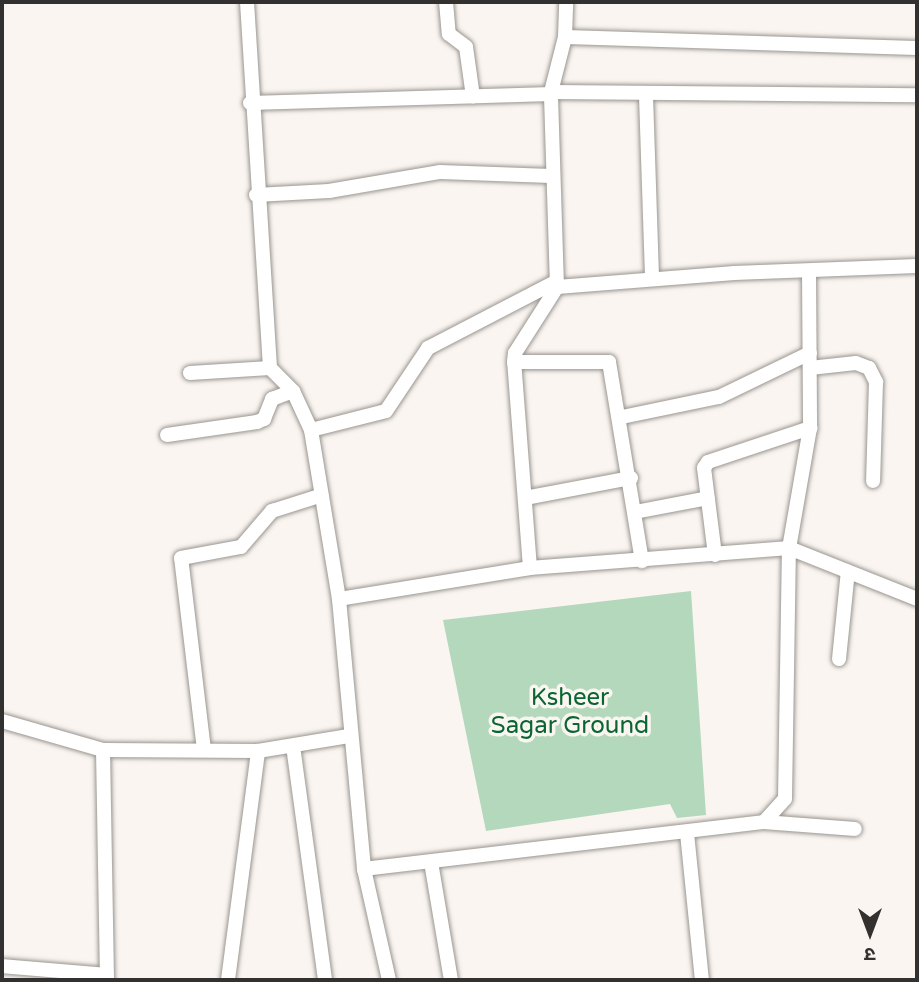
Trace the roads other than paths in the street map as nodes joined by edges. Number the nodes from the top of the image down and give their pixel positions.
1 (247, 2) edge
2 (446, 2) edge
3 (566, 2) edge
4 (565, 37) junction
5 (917, 48) edge
6 (552, 93) junction
7 (917, 94) edge
8 (646, 96) junction
9 (473, 97) junction
10 (250, 103) junction
11 (551, 176) junction
12 (256, 195) junction
13 (917, 267) edge
14 (809, 272) junction
15 (652, 279) junction
16 (557, 284) junction
17 (810, 353) junction
18 (514, 362) junction
19 (270, 368) junction
20 (810, 368) junction
21 (190, 373) dead end
22 (293, 391) junction
23 (622, 417) junction
24 (810, 428) junction
25 (311, 429) junction
26 (167, 435) dead end
27 (631, 478) junction
28 (873, 481) dead end
29 (322, 495) junction
30 (525, 498) junction
31 (708, 498) junction
32 (635, 512) junction
33 (789, 548) junction
34 (715, 555) junction
35 (642, 561) junction
36 (530, 568) junction
37 (848, 571) junction
38 (339, 599) junction
39 (917, 599) edge
40 (839, 660) dead end
41 (2, 721) edge
42 (349, 736) junction
43 (293, 746) junction
44 (103, 750) junction
45 (204, 750) junction
46 (258, 751) junction
47 (764, 822) junction
48 (855, 829) dead end
49 (687, 833) junction
50 (431, 862) junction
51 (364, 869) junction
52 (2, 966) edge
53 (107, 977) edge
54 (228, 980) edge
55 (325, 980) edge
56 (389, 980) edge
57 (451, 980) edge
58 (702, 980) edge

1 - 10 street
2 - 9 street
3 - 4 street
4 - 5 street
4 - 6 street
6 - 8 street
6 - 9 street
6 - 11 street
7 - 8 street
8 - 15 street
9 - 10 street
10 - 12 street
11 - 12 street
11 - 16 street
12 - 19 street
13 - 14 street
14 - 15 street
14 - 17 street
15 - 16 street
16 - 18 street
16 - 25 street
17 - 20 street
17 - 23 street
18 - 23 street
18 - 30 street
19 - 21 street
19 - 22 street
20 - 24 street
20 - 28 street
22 - 25 street
22 - 26 street
23 - 27 street
24 - 31 street
24 - 33 street
25 - 29 street
27 - 30 street
27 - 32 street
29 - 38 street
29 - 45 street
30 - 36 street
31 - 32 street
31 - 34 street
32 - 35 street
33 - 34 street
33 - 37 street
33 - 47 street
34 - 35 street
35 - 36 street
36 - 38 street
37 - 39 street
37 - 40 street
38 - 42 street
41 - 44 street
42 - 43 street
42 - 51 street
43 - 46 street
43 - 55 street
44 - 45 street
44 - 53 street
45 - 46 street
46 - 54 street
47 - 48 street
47 - 49 street
49 - 50 street
49 - 58 street
50 - 51 street
50 - 57 street
51 - 56 street
52 - 53 street

